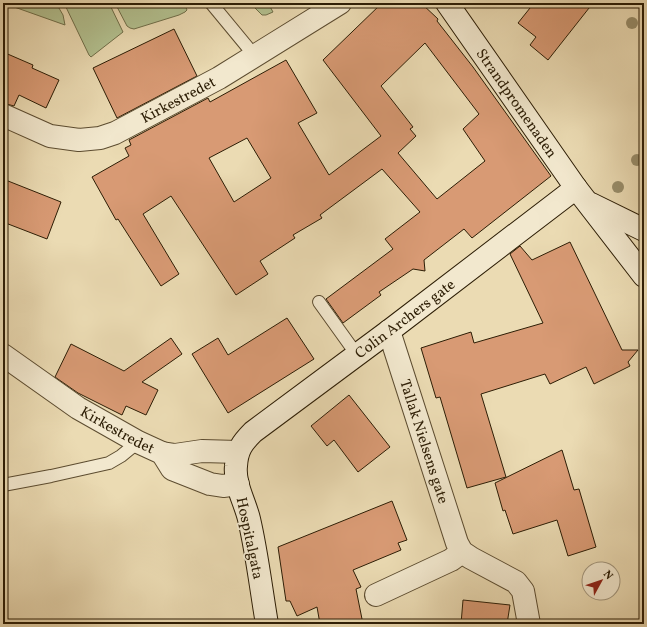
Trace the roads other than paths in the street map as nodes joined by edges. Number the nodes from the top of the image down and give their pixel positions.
1 (211, 3) edge
2 (340, 3) edge
3 (447, 3) edge
4 (254, 55) junction
5 (3, 115) edge
6 (581, 195) junction
7 (644, 230) edge
8 (644, 276) edge
9 (319, 302) dead end
10 (389, 331) junction
11 (3, 355) edge
12 (357, 355) junction
13 (138, 442) junction
14 (238, 452) junction
15 (162, 453) junction
16 (3, 484) edge
17 (238, 484) junction
18 (462, 552) junction
19 (376, 595) dead end
20 (267, 624) edge
21 (529, 624) edge

1 - 4 lane
2 - 4 street, Kirkestredet
3 - 6 street, Strandpromenaden
4 - 5 street, Kirkestredet
6 - 7 street, Strandpromenaden
6 - 8 street, Strandpromenaden
6 - 10 street, Colin Archers gate
9 - 12 lane
10 - 12 street, Colin Archers gate
10 - 18 street, Tallak Nielsens gate
11 - 13 street, Kirkestredet
12 - 14 street, Colin Archers gate
13 - 15 street, Kirkestredet
13 - 16 lane
14 - 15 street
14 - 17 street, Hospitalgata
15 - 17 street, Kirkestredet
17 - 20 street, Hospitalgata
18 - 19 street
18 - 21 street

